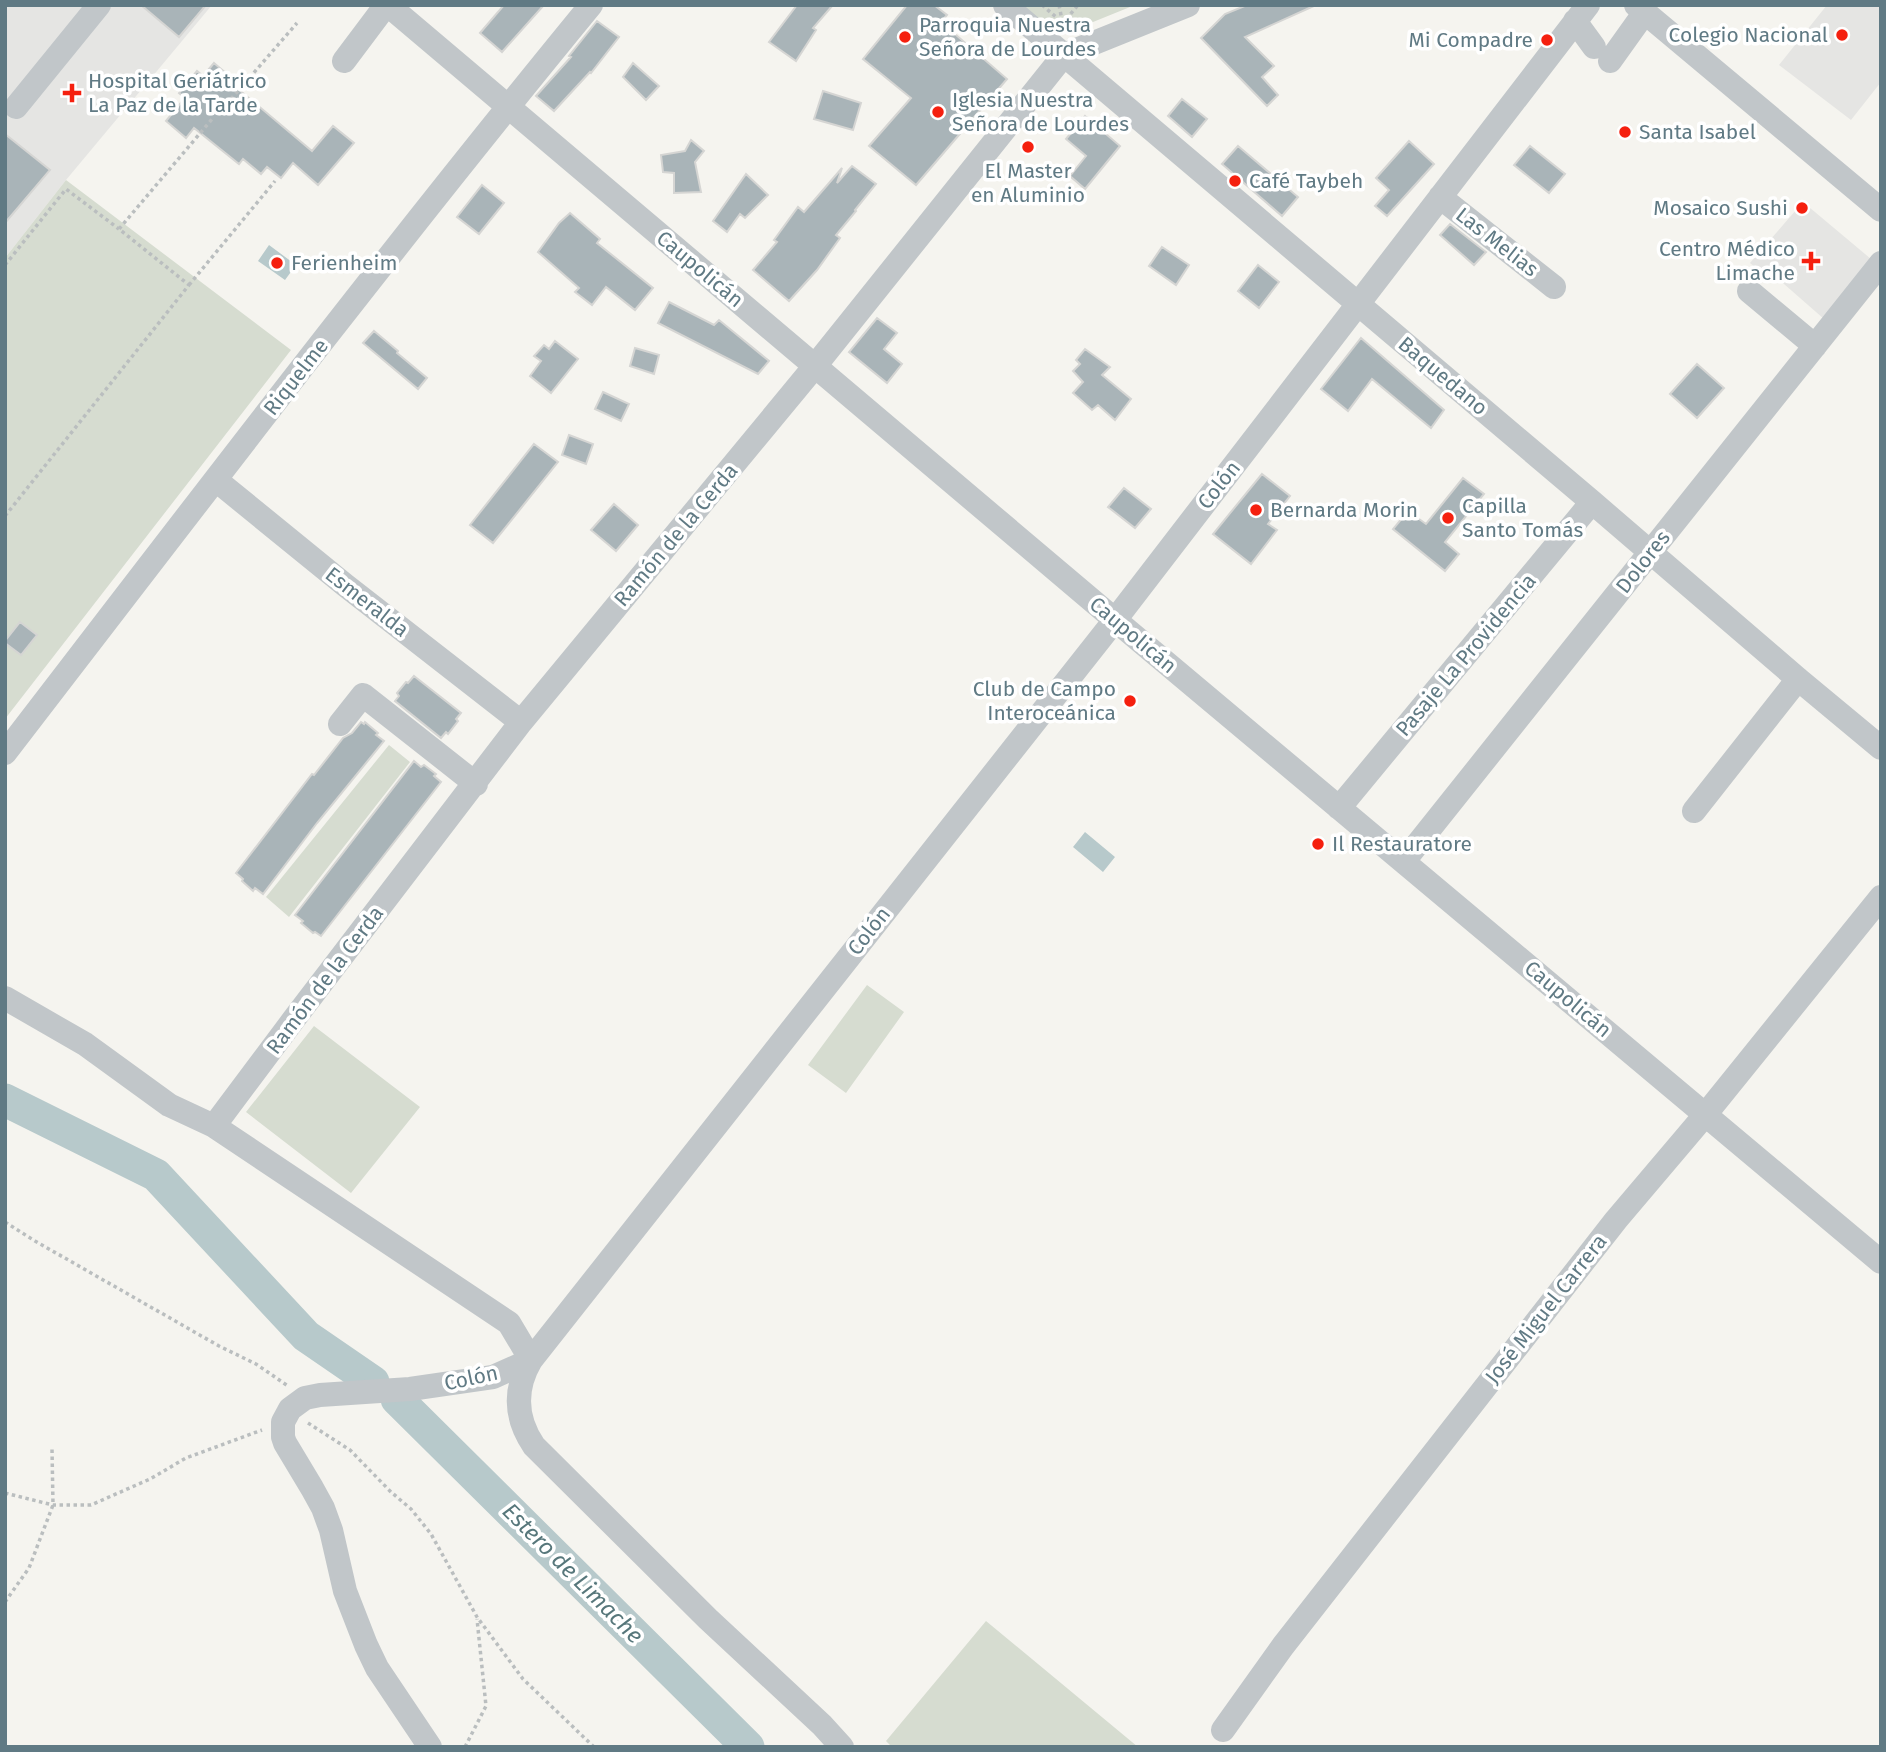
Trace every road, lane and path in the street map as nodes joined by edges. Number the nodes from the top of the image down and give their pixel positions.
1 (99, 5) edge
2 (387, 5) edge
3 (591, 5) edge
4 (1005, 5) edge
5 (1042, 5) edge
6 (1059, 5) edge
7 (1188, 5) edge
8 (1641, 9) edge
9 (1581, 13) edge
10 (298, 23) dead end
11 (1064, 55) junction
12 (344, 61) dead end
13 (231, 99) dead end
14 (16, 107) dead end
15 (508, 107) junction
16 (213, 118) dead end
17 (275, 181) dead end
18 (1440, 197) junction
19 (1881, 210) edge
20 (119, 229) junction
21 (1881, 263) edge
22 (5, 265) edge
23 (189, 285) junction
24 (1554, 287) dead end
25 (1749, 291) dead end
26 (1358, 304) junction
27 (1815, 346) junction
28 (816, 366) junction
29 (216, 480) junction
30 (1592, 502) junction
31 (5, 516) edge
32 (1650, 552) junction
33 (1115, 620) junction
34 (1798, 679) junction
35 (521, 722) junction
36 (340, 724) dead end
37 (1881, 748) edge
38 (6, 750) edge
39 (476, 783) junction
40 (1339, 808) junction
41 (1694, 811) dead end
42 (1404, 861) junction
43 (1881, 897) edge
44 (5, 998) edge
45 (1705, 1115) junction
46 (214, 1126) junction
47 (5, 1222) edge
48 (1881, 1262) edge
49 (531, 1360) junction
50 (292, 1410) junction
51 (52, 1449) dead end
52 (5, 1493) edge
53 (53, 1505) junction
54 (5, 1602) edge
55 (477, 1617) junction
56 (1223, 1730) dead end
57 (430, 1747) edge
58 (465, 1747) edge
59 (594, 1747) edge
60 (842, 1747) edge

1 - 14 street
2 - 12 street
2 - 15 street, Caupolicán
3 - 15 street, Riquelme
4 - 11 street, Baquedano
5 - 6 path
7 - 11 street, Ramón de la Cerda
8 - 9 street
8 - 19 street
9 - 18 street, Colón
10 - 13 path
11 - 26 street, Baquedano
11 - 28 street, Ramón de la Cerda
15 - 28 street, Caupolicán
15 - 29 street, Riquelme
16 - 20 path
17 - 23 path
18 - 24 street, Las Melias
18 - 26 street, Colón
20 - 22 path
20 - 23 path
21 - 27 street, Dolores
23 - 31 path
25 - 27 street
26 - 30 street, Baquedano
26 - 33 street, Colón
27 - 32 street, Dolores
28 - 33 street, Caupolicán
28 - 35 street, Ramón de la Cerda
29 - 35 street, Esmeralda
29 - 38 street, Riquelme
30 - 32 street, Baquedano
30 - 40 street, Pasaje La Providencia
32 - 34 street, Baquedano
32 - 42 street, Dolores
33 - 40 street, Caupolicán
33 - 49 street, Colón
34 - 37 street, Baquedano
34 - 41 street
35 - 39 street, Ramón de la Cerda
36 - 39 street
39 - 46 street, Ramón de la Cerda
40 - 42 street, Caupolicán
42 - 45 street, Caupolicán
43 - 45 street, José Miguel Carrera
44 - 46 street
45 - 48 street, Caupolicán
45 - 56 street, José Miguel Carrera
46 - 49 street
47 - 50 path
49 - 50 street, Colón
49 - 60 street
50 - 53 path
50 - 55 path
50 - 57 street
51 - 53 path
52 - 53 path
53 - 54 path
55 - 58 path
55 - 59 path

